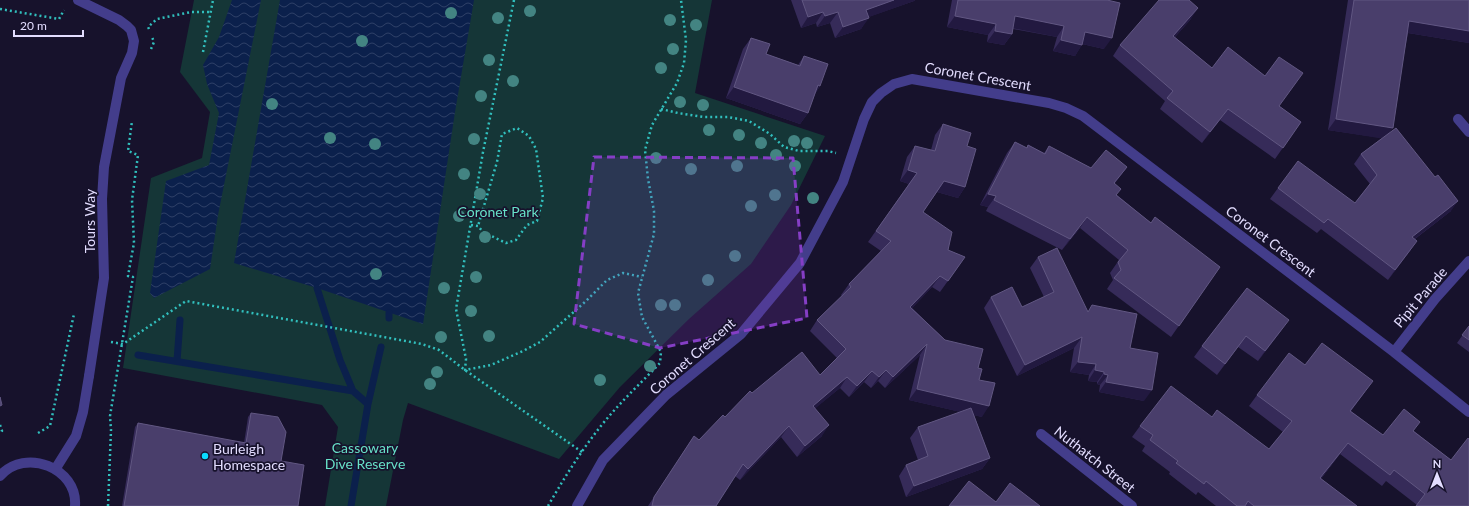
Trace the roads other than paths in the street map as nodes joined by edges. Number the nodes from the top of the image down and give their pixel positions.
1 (78, 0) edge
2 (1458, 119) dead end
3 (1469, 132) edge
4 (1469, 261) edge
5 (1394, 352) junction
6 (1469, 412) edge
7 (1041, 434) dead end
8 (56, 468) junction
9 (0, 476) edge
10 (75, 506) edge
11 (577, 506) edge
12 (1132, 506) edge

1 - 8 street, Tours Way
2 - 3 street
4 - 5 street, Pipit Parade
5 - 6 street, Coronet Crescent
5 - 11 street, Coronet Crescent
7 - 12 street, Nuthatch Street
8 - 9 street
8 - 10 street

